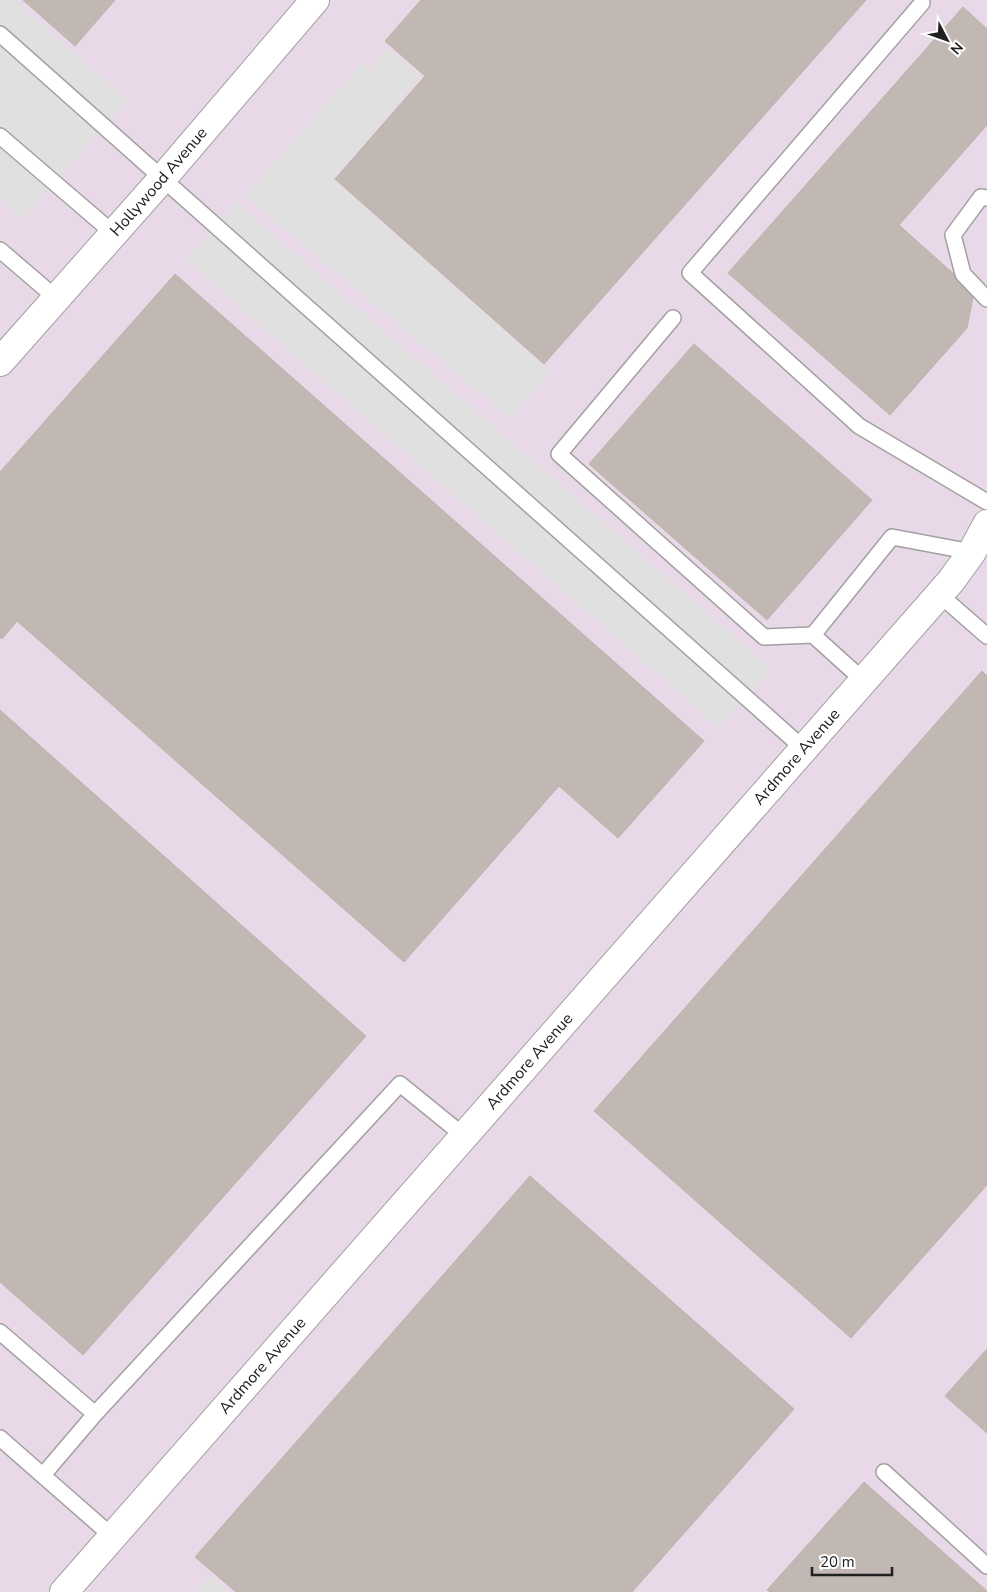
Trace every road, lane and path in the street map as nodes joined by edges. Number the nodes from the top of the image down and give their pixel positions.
1 (315, 0) edge
2 (922, 3) dead end
3 (0, 34) edge
4 (0, 136) edge
5 (162, 179) junction
6 (987, 198) edge
7 (113, 233) junction
8 (0, 250) edge
9 (56, 298) junction
10 (987, 299) edge
11 (673, 318) dead end
12 (0, 362) edge
13 (987, 502) edge
14 (982, 539) edge
15 (940, 595) junction
16 (814, 635) junction
17 (987, 636) edge
18 (864, 681) junction
19 (804, 749) junction
20 (464, 1136) junction
21 (0, 1332) edge
22 (95, 1414) junction
23 (0, 1438) edge
24 (884, 1472) dead end
25 (43, 1475) junction
26 (112, 1537) junction
27 (987, 1566) edge
28 (64, 1592) edge

1 - 5 street, Hollywood Avenue
2 - 13 lane
3 - 5 lane
4 - 7 lane
5 - 7 street, Hollywood Avenue
5 - 19 lane
6 - 10 lane
7 - 9 street, Hollywood Avenue
8 - 9 lane
9 - 12 street, Hollywood Avenue
11 - 16 lane
14 - 15 street, Ardmore Avenue
14 - 16 lane
15 - 17 lane
15 - 18 street, Ardmore Avenue
16 - 18 lane
18 - 19 street, Ardmore Avenue
19 - 20 street, Ardmore Avenue
20 - 22 lane
20 - 26 street, Ardmore Avenue
21 - 22 lane
22 - 25 lane
23 - 25 lane
24 - 27 lane
25 - 26 lane
26 - 28 street, Ardmore Avenue

